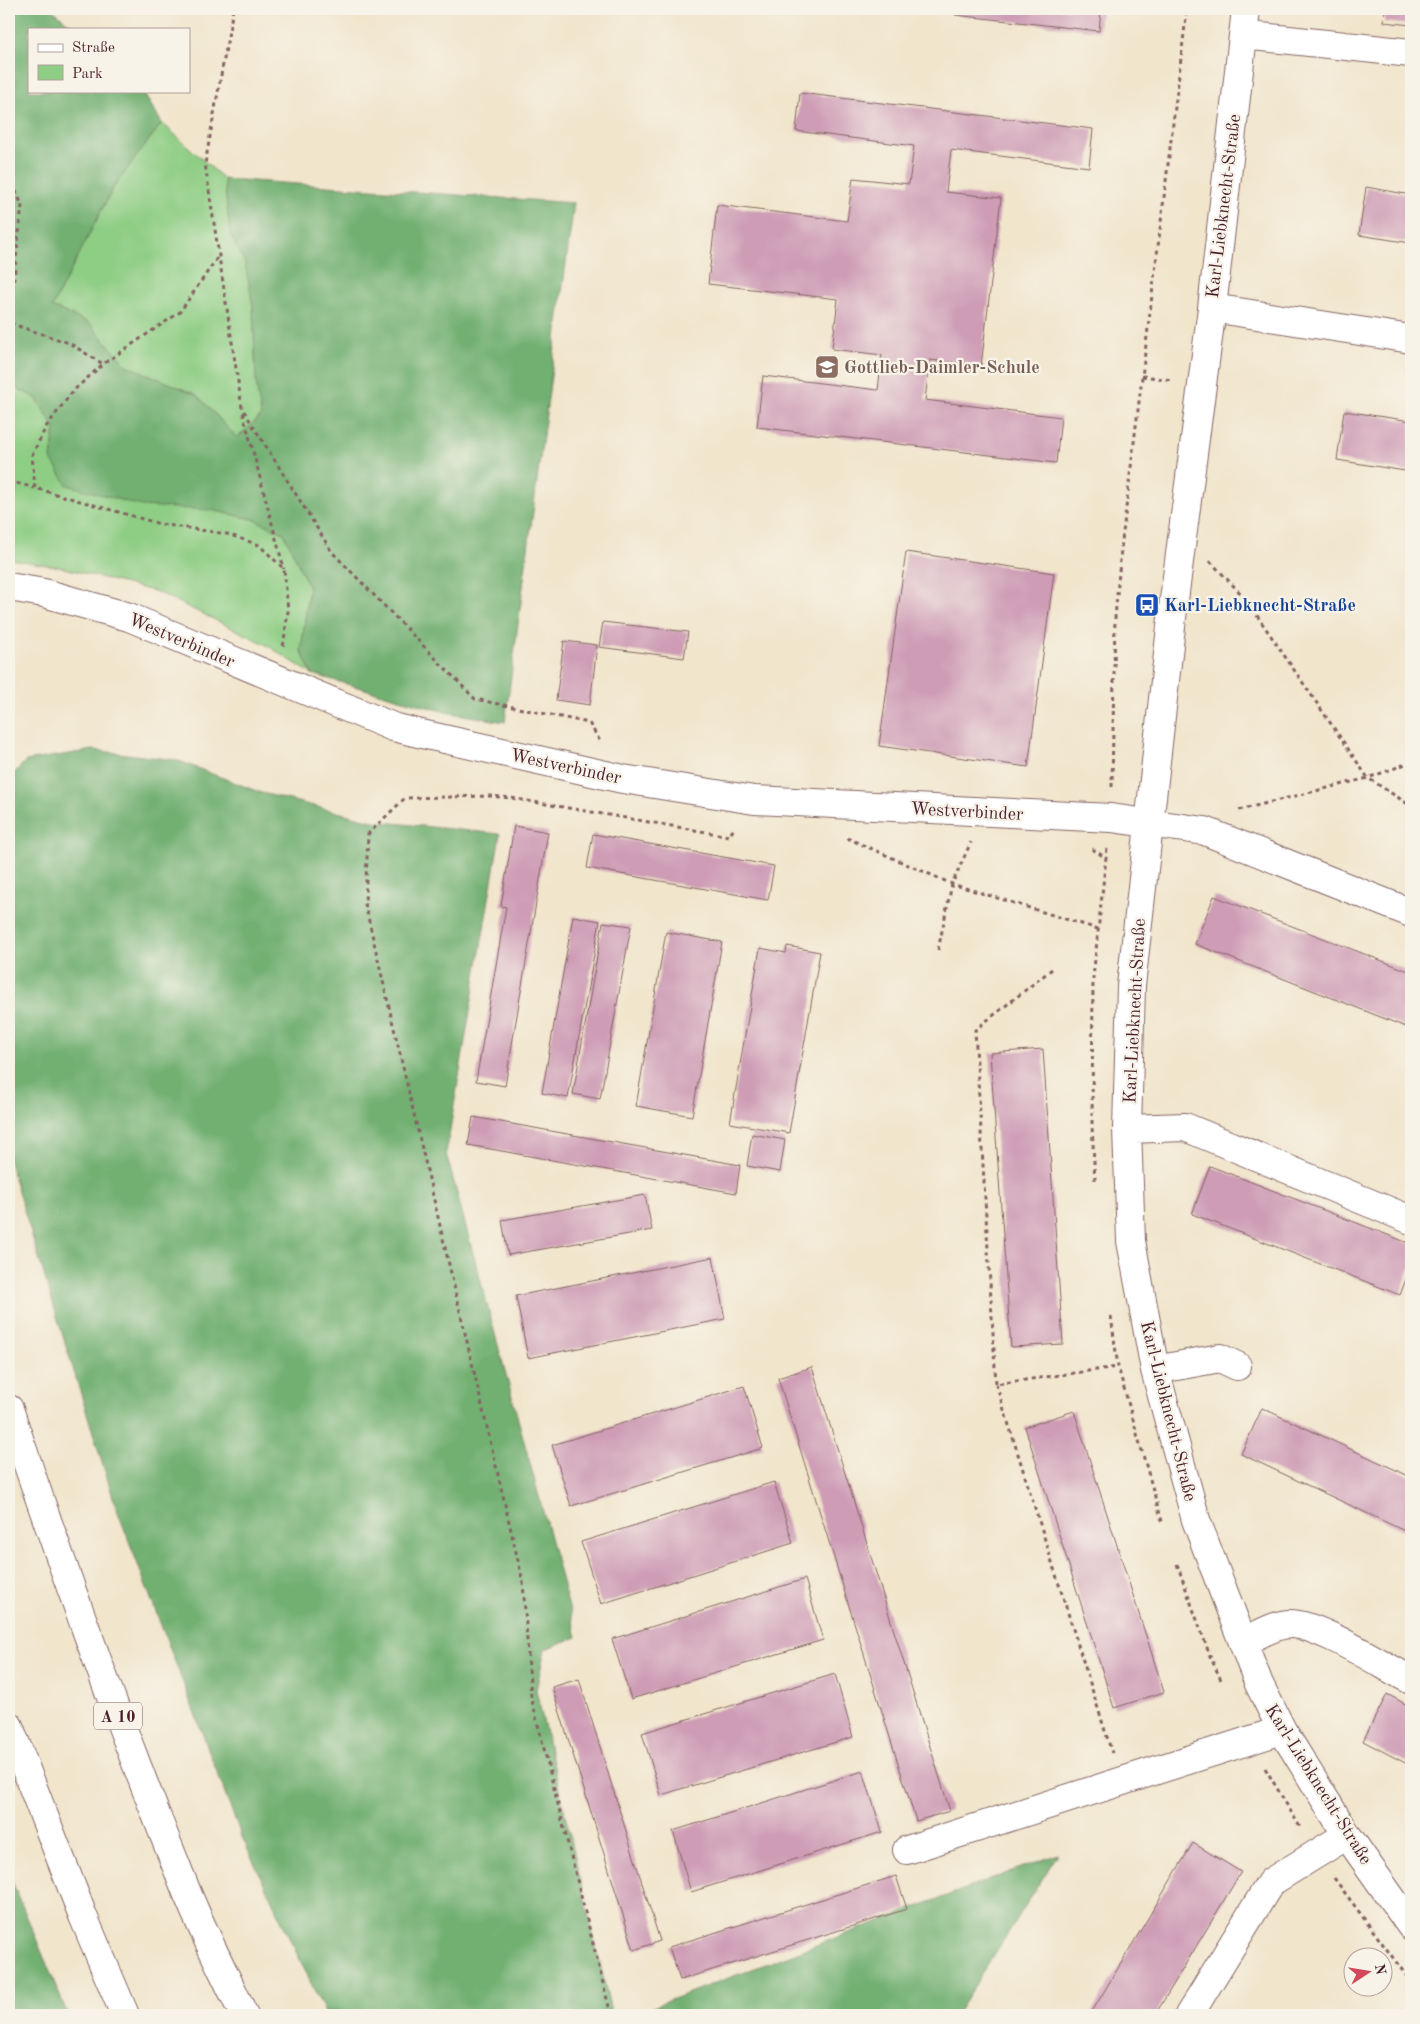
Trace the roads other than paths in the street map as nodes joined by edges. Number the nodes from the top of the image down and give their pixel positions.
1 (1245, 22) edge
2 (1411, 54) edge
3 (1212, 308) junction
4 (1411, 339) edge
5 (9, 587) edge
6 (1149, 824) junction
7 (1411, 913) edge
8 (1127, 1129) junction
9 (1411, 1220) edge
10 (1237, 1366) dead end
11 (1156, 1370) junction
12 (9, 1410) edge
13 (1243, 1642) junction
14 (1411, 1680) edge
15 (9, 1726) edge
16 (1282, 1730) junction
17 (1347, 1835) junction
18 (907, 1850) dead end
19 (1411, 1926) edge
20 (126, 2015) edge
21 (244, 2015) edge
22 (1189, 2015) edge

1 - 2 main road
1 - 3 main road, Karl-Liebknecht-Straße
3 - 4 main road
3 - 6 main road, Karl-Liebknecht-Straße
5 - 6 main road, Westverbinder
6 - 7 main road, Westverbinder
6 - 8 main road, Karl-Liebknecht-Straße
8 - 9 main road
8 - 11 main road, Karl-Liebknecht-Straße
10 - 11 main road
11 - 13 main road, Karl-Liebknecht-Straße
12 - 21 main road, A 10
13 - 14 main road
13 - 16 main road, Karl-Liebknecht-Straße
15 - 20 main road
16 - 17 main road, Karl-Liebknecht-Straße
16 - 18 main road
17 - 19 main road, Karl-Liebknecht-Straße
17 - 22 main road

